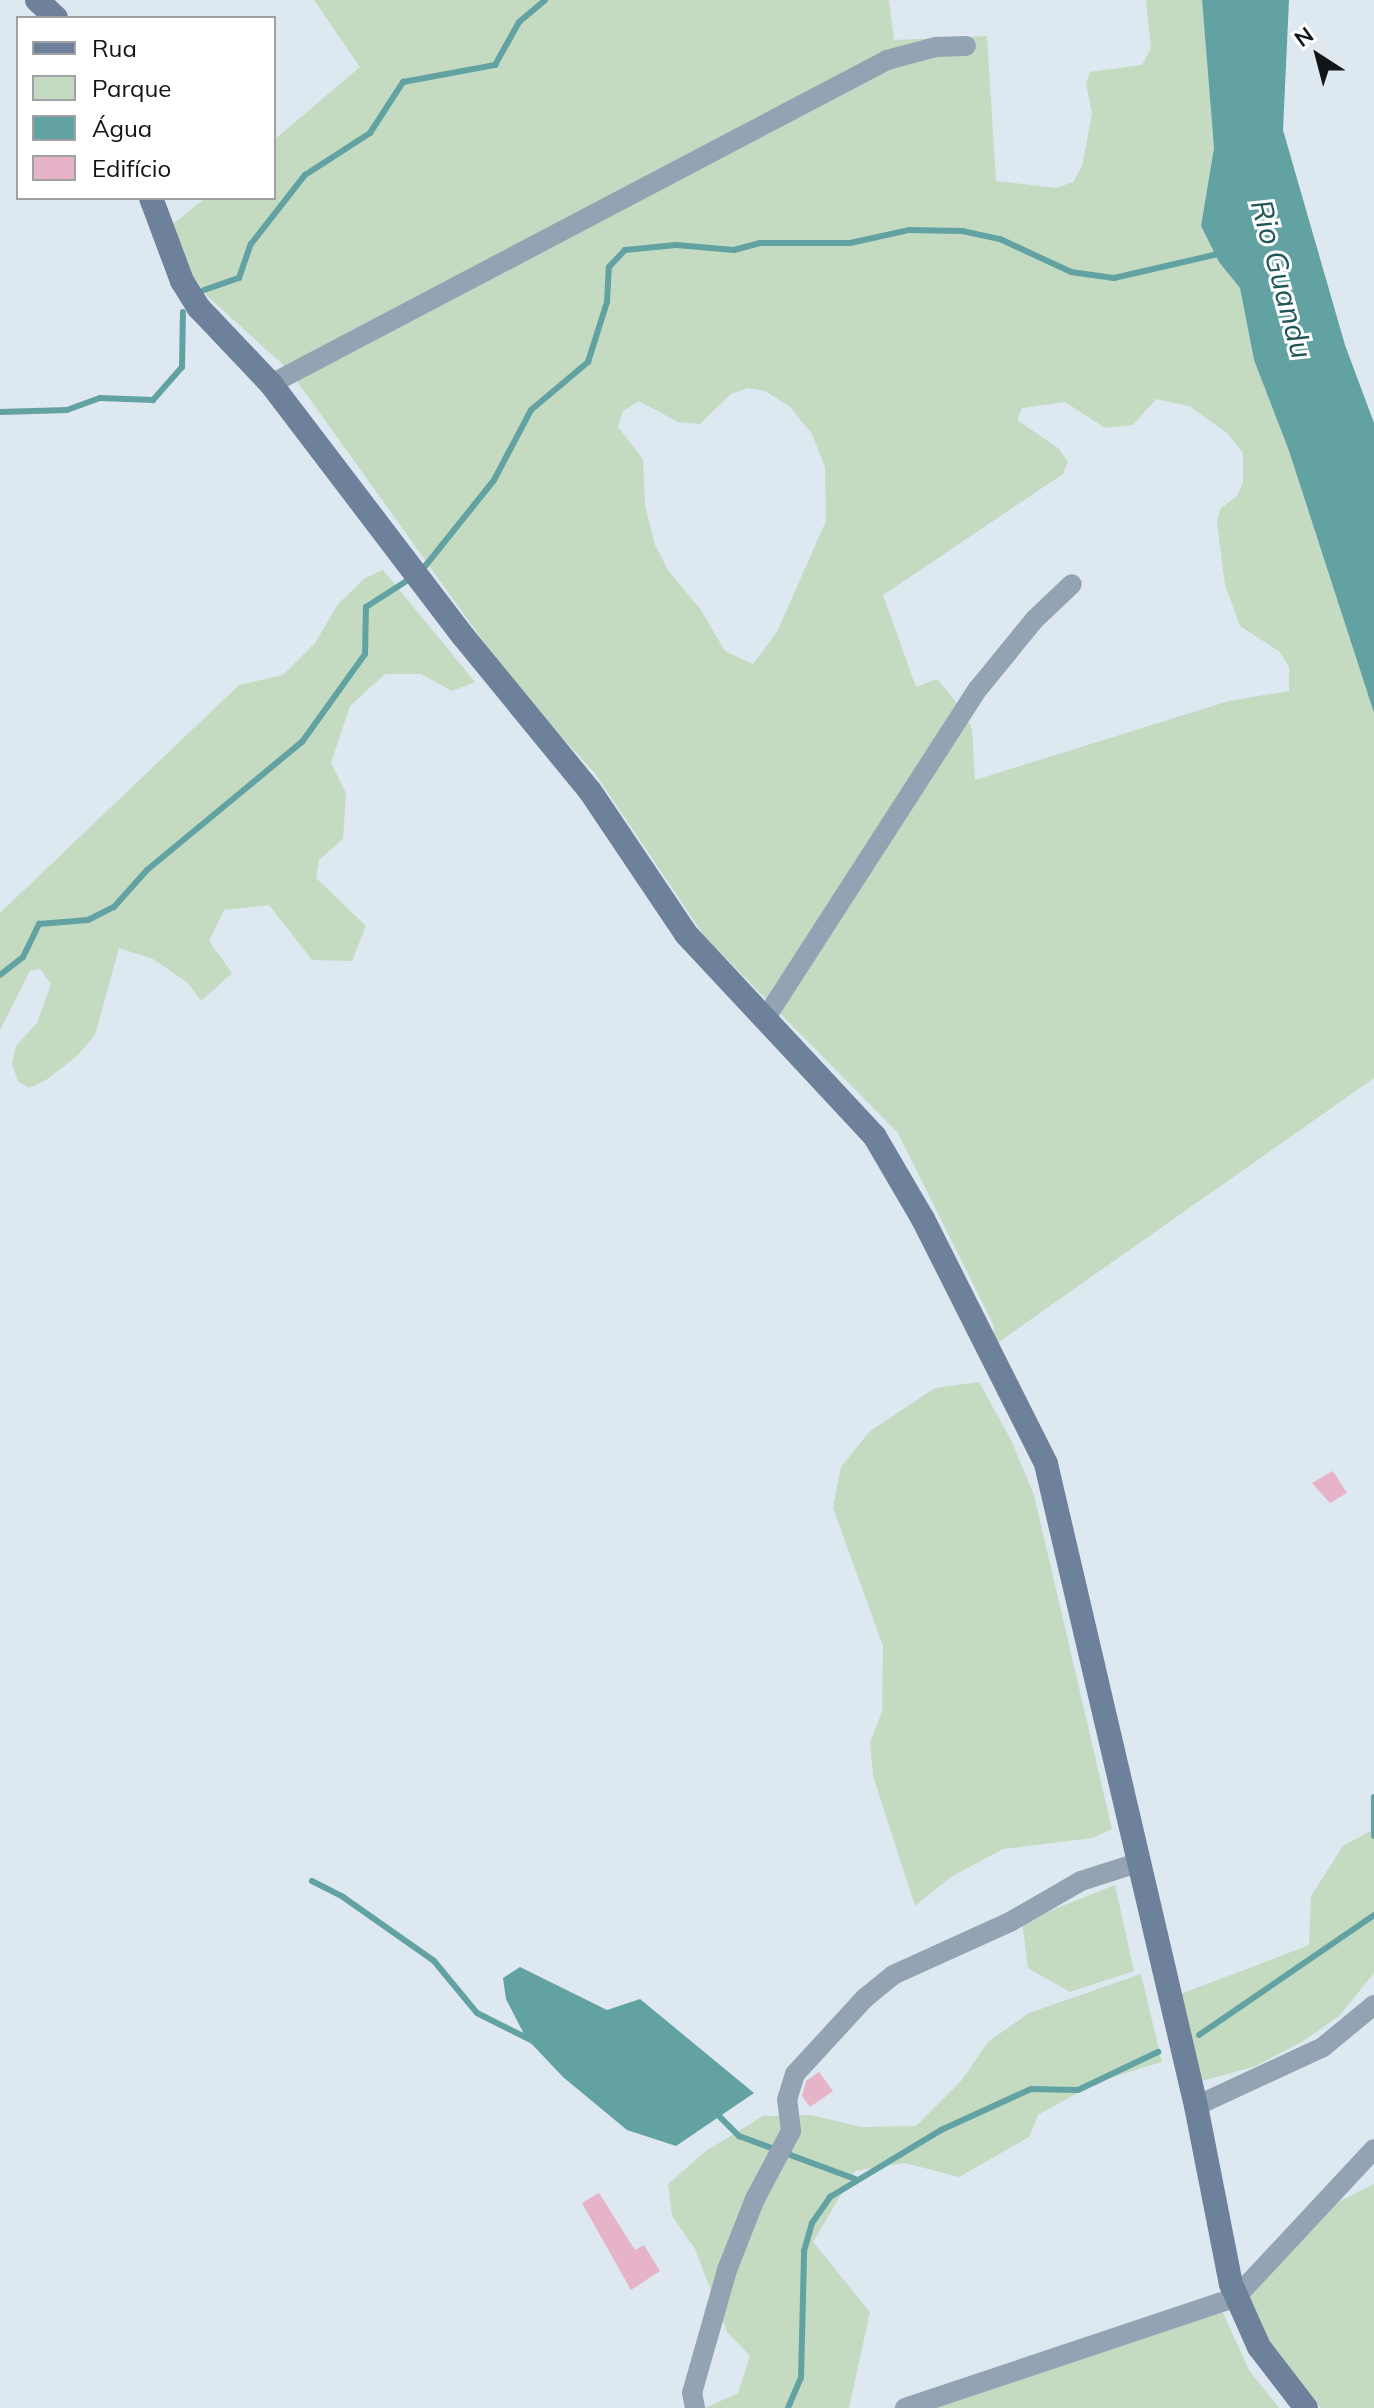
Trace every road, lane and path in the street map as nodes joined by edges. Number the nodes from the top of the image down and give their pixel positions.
1 (37, 0) edge
2 (54, 16) edge
3 (966, 46) dead end
4 (152, 200) edge
5 (271, 384) junction
6 (1072, 584) dead end
7 (765, 1019) junction
8 (1137, 1863) junction
9 (1374, 2005) edge
10 (1196, 2106) junction
11 (1374, 2149) edge
12 (1236, 2297) junction
13 (695, 2408) edge
14 (905, 2408) edge
15 (1306, 2408) edge

1 - 2 main road
3 - 5 street
4 - 5 main road
5 - 7 main road
6 - 7 street
7 - 8 main road
8 - 10 main road
8 - 13 street
9 - 10 street
10 - 12 main road
11 - 12 street
12 - 14 street
12 - 15 main road

